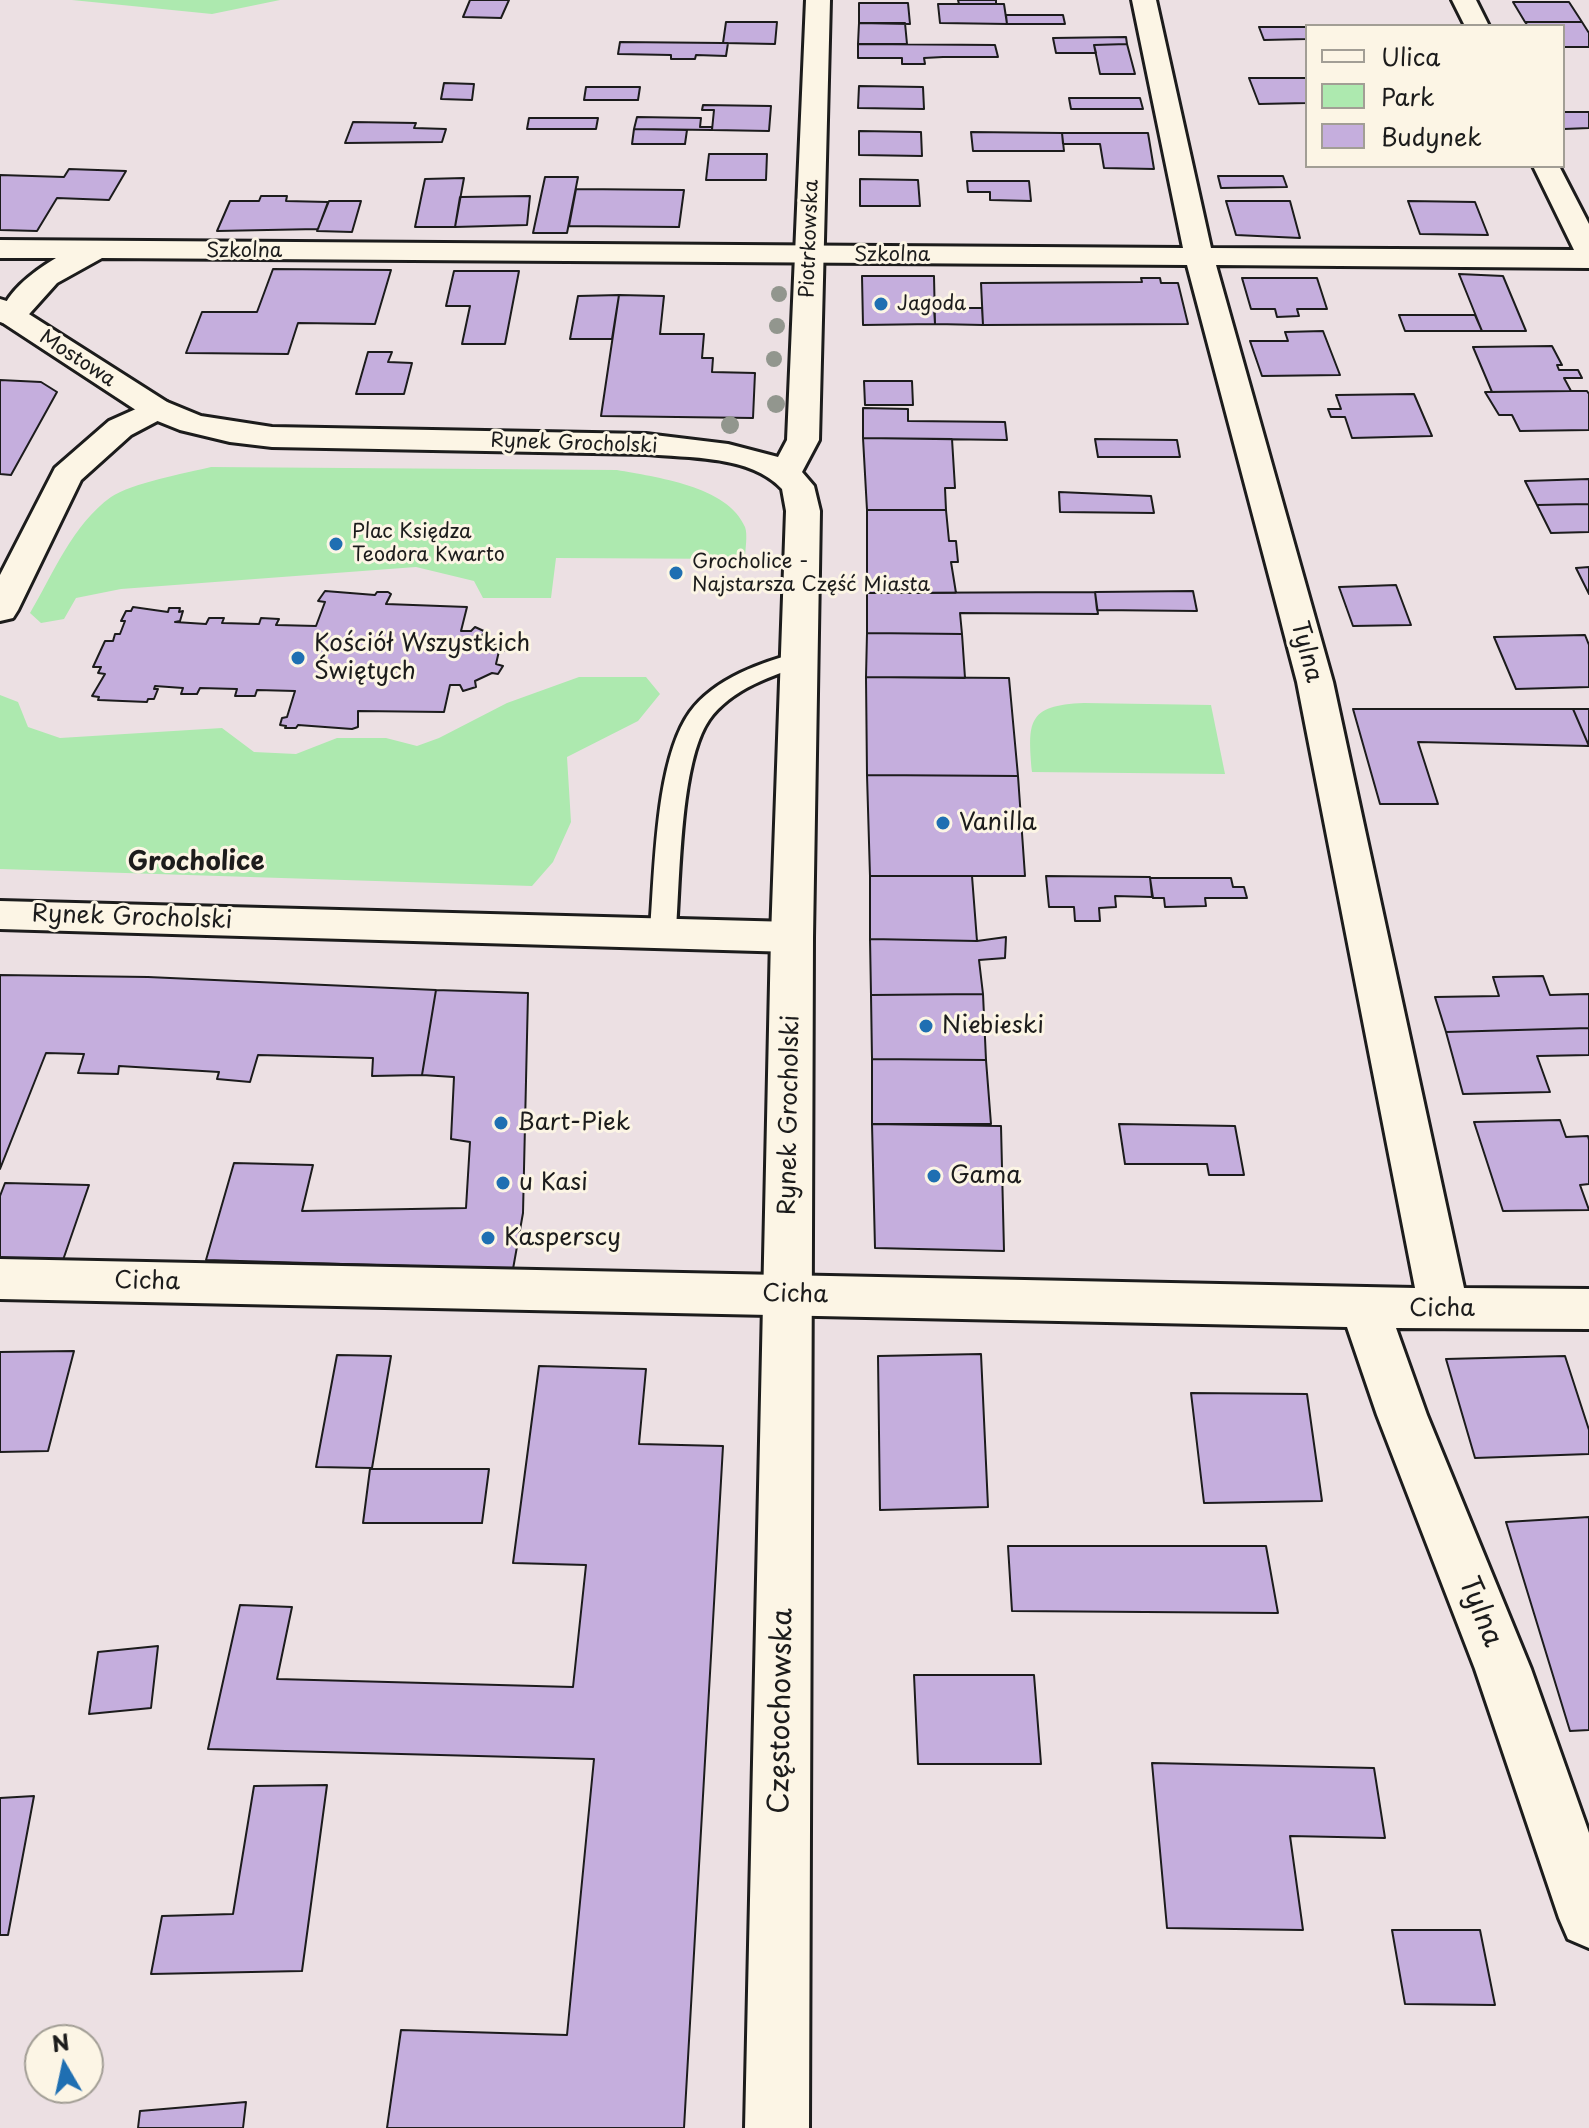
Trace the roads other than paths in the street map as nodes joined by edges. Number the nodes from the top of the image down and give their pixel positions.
1 (818, 0) edge
2 (1144, 0) edge
3 (1464, 0) edge
4 (1476, 24) edge
5 (1547, 168) edge
6 (0, 249) edge
7 (98, 250) junction
8 (1589, 252) edge
9 (808, 255) junction
10 (1199, 257) junction
11 (1589, 259) edge
12 (6, 312) edge
13 (156, 409) junction
14 (785, 473) junction
15 (0, 610) edge
16 (801, 659) junction
17 (0, 915) edge
18 (663, 932) junction
19 (792, 937) junction
20 (0, 1279) edge
21 (788, 1294) junction
22 (1365, 1308) junction
23 (1589, 1309) edge
24 (1444, 1310) junction
25 (1589, 1918) edge
26 (777, 2128) edge

1 - 9 street, Piotrkowska
2 - 10 street, Tylna
3 - 4 street
5 - 8 street
6 - 7 street, Szkolna
7 - 9 street, Szkolna
7 - 12 street, Szkolna
9 - 10 street, Szkolna
9 - 14 street, Piotrkowska
10 - 11 street, Szkolna
10 - 24 street, Tylna
12 - 13 street, Mostowa
13 - 14 street, Rynek Grocholski
13 - 15 street
14 - 16 street, Rynek Grocholski
16 - 18 lane
16 - 19 street, Rynek Grocholski
17 - 18 street, Rynek Grocholski
18 - 19 street, Rynek Grocholski
19 - 21 street, Rynek Grocholski
20 - 21 street, Cicha
21 - 22 street, Cicha
21 - 26 street, Częstochowska
22 - 24 street, Cicha
22 - 25 street, Tylna
23 - 24 street, Cicha

